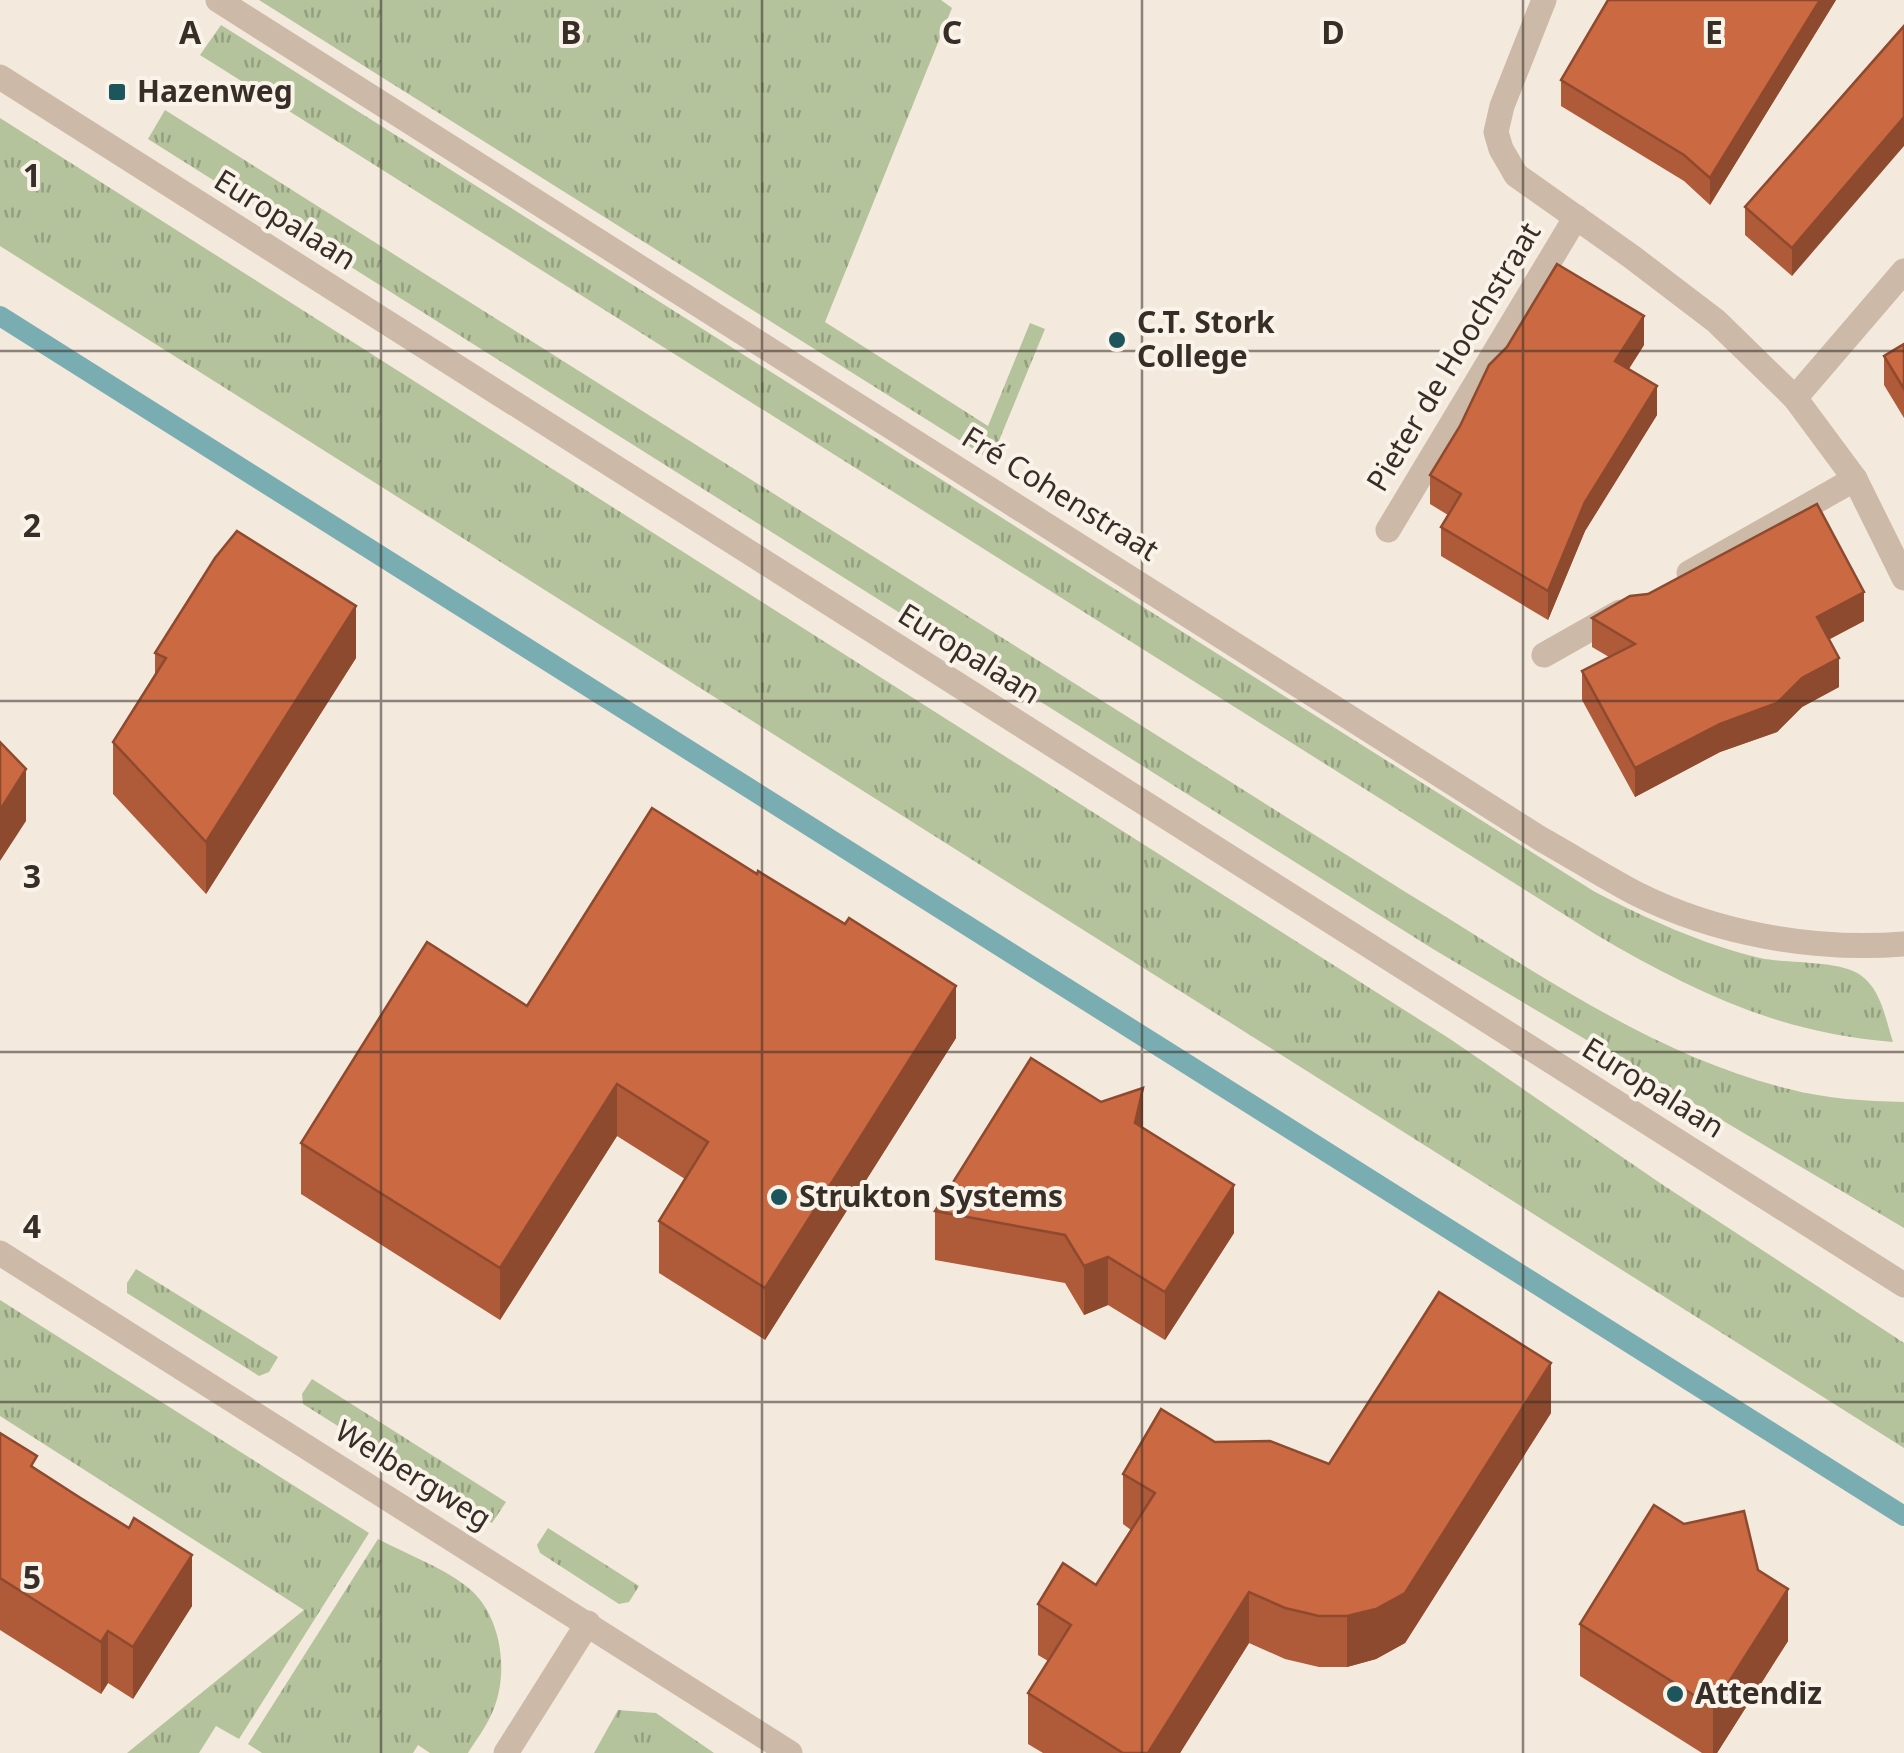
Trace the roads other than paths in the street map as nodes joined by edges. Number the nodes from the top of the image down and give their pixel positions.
1 (218, 0) edge
2 (1544, 0) edge
3 (0, 76) edge
4 (1576, 217) junction
5 (1904, 271) edge
6 (1795, 398) junction
7 (1854, 479) junction
8 (1388, 530) dead end
9 (1904, 578) edge
10 (1544, 655) dead end
11 (1904, 944) edge
12 (0, 1253) edge
13 (1904, 1285) edge
14 (588, 1624) junction
15 (506, 1753) edge
16 (790, 1753) edge

1 - 11 street, Fré Cohenstraat
2 - 4 street, Pieter de Hoochstraat
3 - 13 street, Europalaan
4 - 6 street, Pieter de Hoochstraat
4 - 8 street, Pieter de Hoochstraat
5 - 6 street
6 - 7 street, Pieter de Hoochstraat
7 - 9 street, Pieter de Hoochstraat
7 - 10 street
12 - 14 street, Welbergweg
14 - 15 street
14 - 16 street, Welbergweg

